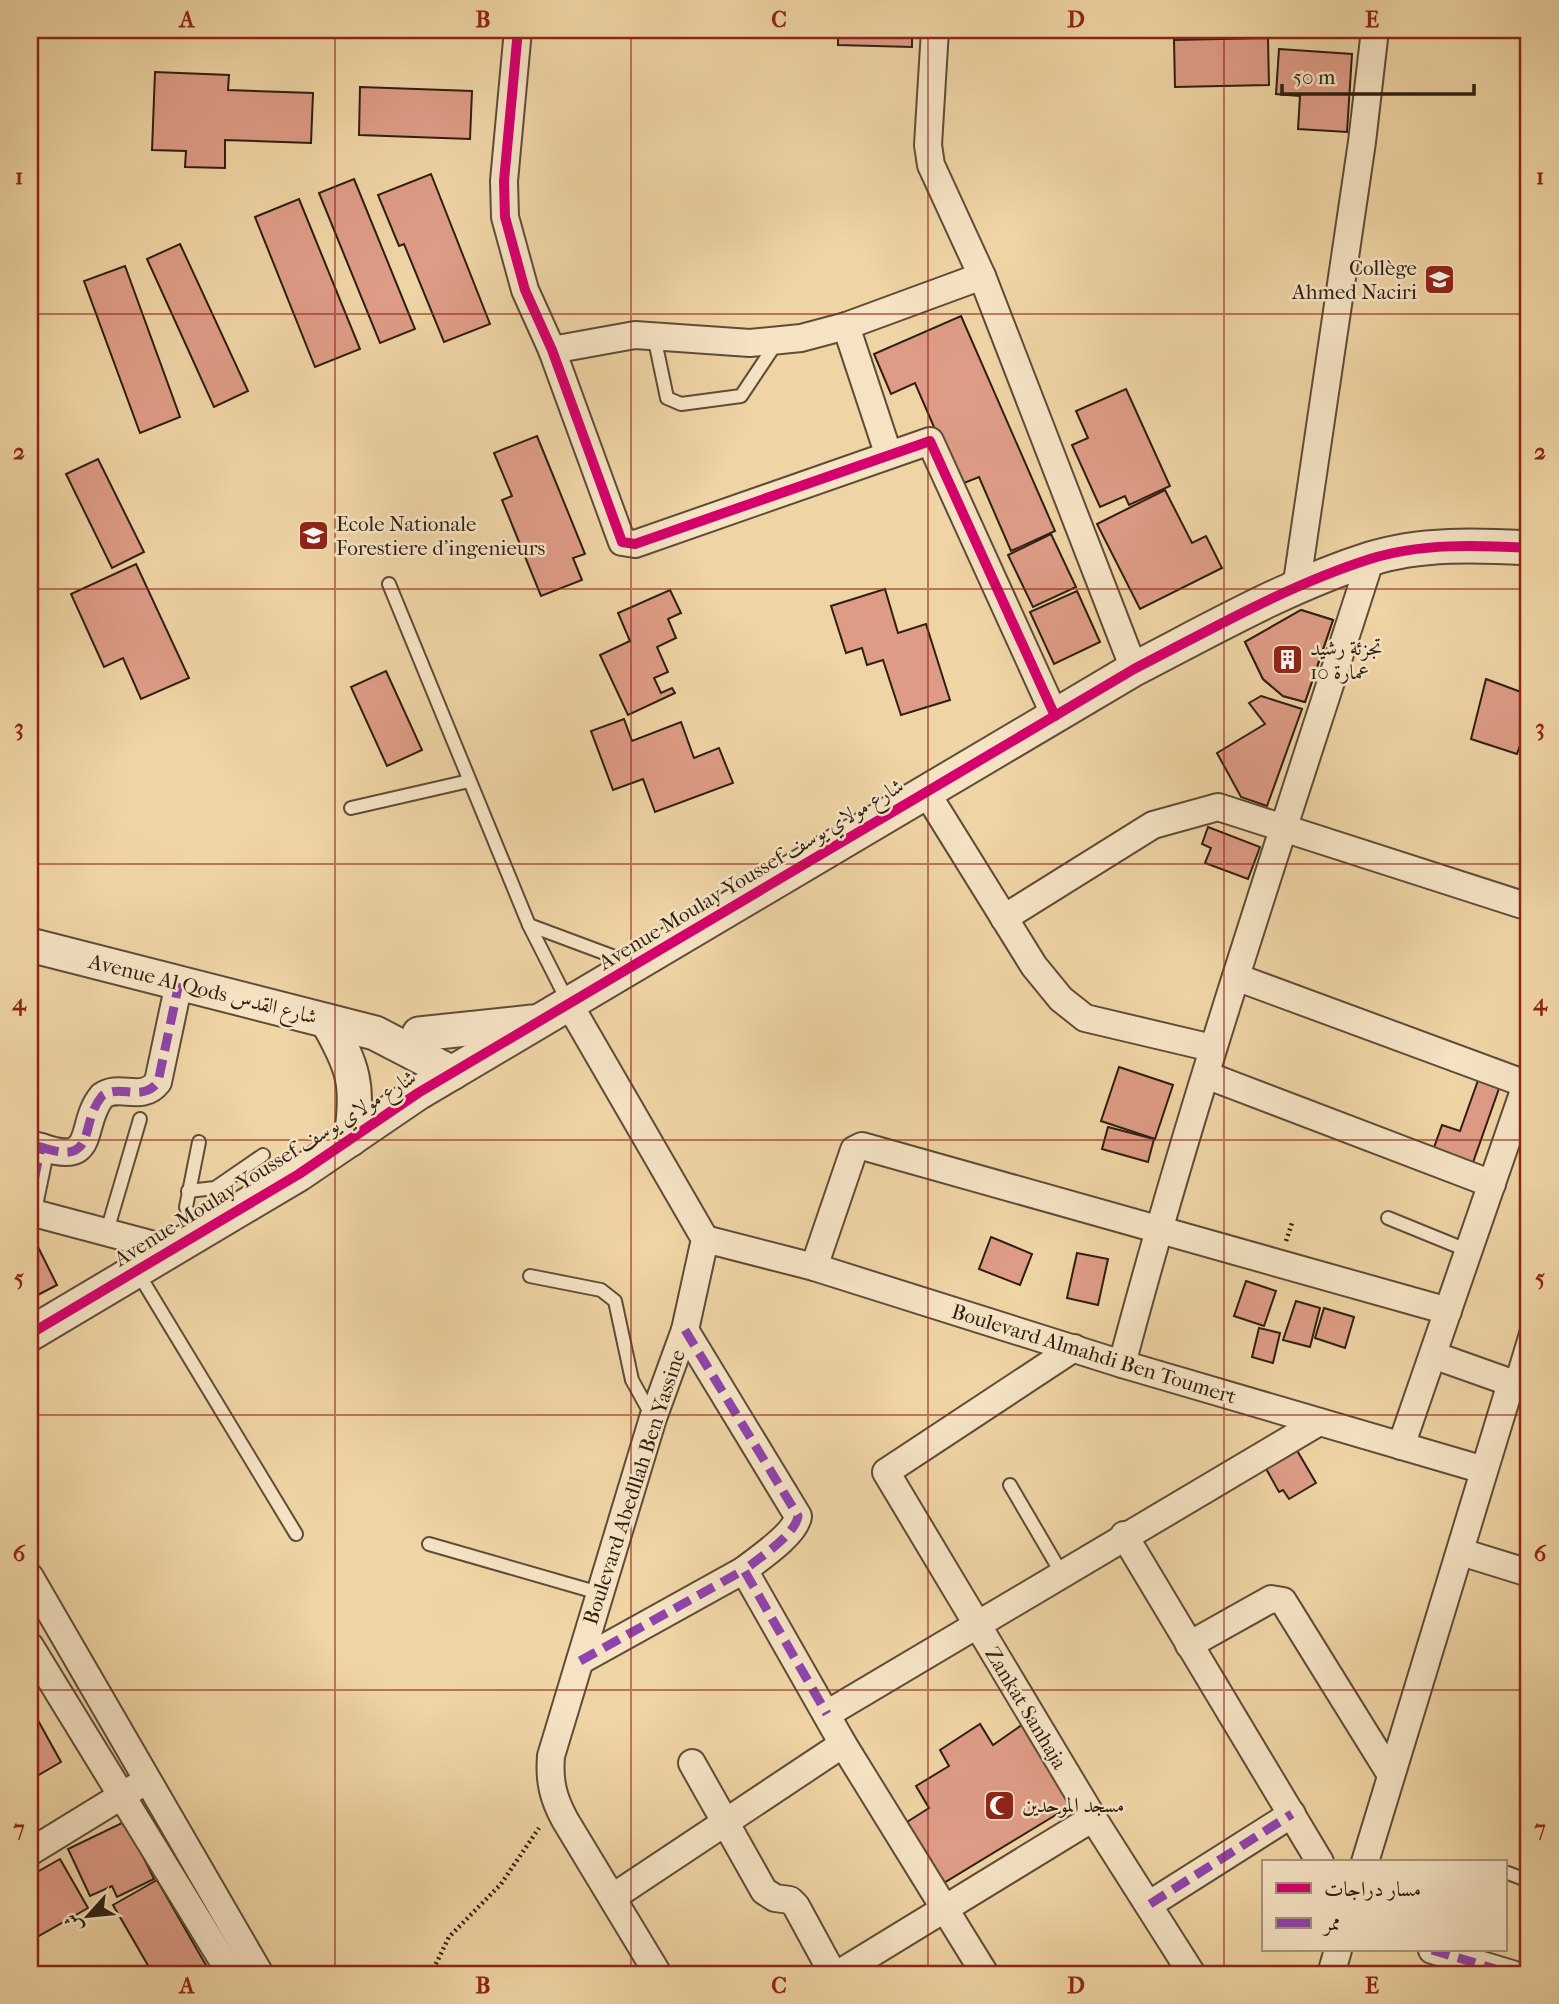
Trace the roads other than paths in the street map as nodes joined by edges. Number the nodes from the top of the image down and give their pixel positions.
1 (518, 30) edge
2 (934, 30) edge
3 (1375, 30) edge
4 (982, 276) junction
5 (846, 326) junction
6 (654, 336) junction
7 (778, 342) junction
8 (552, 351) junction
9 (888, 453) junction
10 (1529, 548) edge
11 (1371, 558) junction
12 (389, 584) dead end
13 (1296, 589) junction
14 (1134, 669) junction
15 (1055, 716) junction
16 (470, 781) junction
17 (926, 792) junction
18 (351, 808) dead end
19 (1284, 829) junction
20 (1529, 907) edge
21 (1004, 918) junction
22 (529, 925) junction
23 (30, 944) edge
24 (635, 964) junction
25 (1236, 978) junction
26 (179, 983) junction
27 (556, 1013) junction
28 (327, 1021) junction
29 (375, 1033) junction
30 (419, 1034) junction
31 (1212, 1048) junction
32 (487, 1052) junction
33 (452, 1073) junction
34 (1206, 1076) junction
35 (1528, 1080) edge
36 (139, 1119) dead end
37 (1519, 1135) edge
38 (351, 1139) junction
39 (199, 1142) dead end
40 (35, 1145) edge
41 (263, 1155) dead end
42 (1492, 1184) junction
43 (188, 1191) junction
44 (30, 1200) edge
45 (30, 1212) edge
46 (1388, 1219) dead end
47 (1158, 1230) junction
48 (107, 1231) junction
49 (705, 1238) junction
50 (185, 1242) junction
51 (1469, 1251) junction
52 (814, 1267) junction
53 (138, 1273) junction
54 (530, 1276) dead end
55 (1448, 1311) junction
56 (1529, 1323) edge
57 (685, 1331) junction
58 (30, 1334) edge
59 (1074, 1348) junction
60 (1433, 1355) junction
61 (1122, 1364) junction
62 (1520, 1386) edge
63 (653, 1418) junction
64 (1320, 1422) junction
65 (1401, 1446) junction
66 (1484, 1470) junction
67 (1010, 1485) dead end
68 (296, 1534) dead end
69 (1125, 1535) junction
70 (429, 1544) dead end
71 (1461, 1552) junction
72 (744, 1570) junction
73 (1529, 1573) edge
74 (1062, 1574) junction
75 (30, 1577) edge
76 (599, 1593) junction
77 (976, 1626) junction
78 (1189, 1645) junction
79 (30, 1646) edge
80 (580, 1661) junction
81 (827, 1714) junction
82 (843, 1744) junction
83 (692, 1763) dead end
84 (1391, 1775) junction
85 (147, 1780) junction
86 (121, 1795) junction
87 (1292, 1814) junction
88 (1093, 1818) junction
89 (725, 1823) junction
90 (30, 1852) edge
91 (1320, 1860) edge
92 (1366, 1860) edge
93 (1507, 1873) dead end
94 (1529, 1881) edge
95 (613, 1897) junction
96 (1150, 1904) junction
97 (945, 1908) junction
98 (1337, 1952) edge
99 (1439, 1952) edge
100 (1529, 1963) edge
101 (231, 1974) edge
102 (260, 1974) edge
103 (659, 1974) edge
104 (836, 1974) edge
105 (985, 1974) edge
106 (1192, 1974) edge
107 (1331, 1974) edge
108 (1512, 1974) edge
109 (1525, 1974) edge

1 - 8 street
2 - 4 street
3 - 13 street
4 - 5 street
4 - 14 street
5 - 7 street
5 - 9 street
6 - 7 street
6 - 7 lane
6 - 8 street
8 - 9 street
9 - 15 street
10 - 11 street, Avenue Moulay Youssef شارع مولاي يوسف
11 - 13 street, Avenue Moulay Youssef شارع مولاي يوسف
11 - 19 street
12 - 16 lane
13 - 14 street, Avenue Moulay Youssef شارع مولاي يوسف
14 - 15 street, Avenue Moulay Youssef شارع مولاي يوسف
15 - 17 street, Avenue Moulay Youssef شارع مولاي يوسف
16 - 18 lane
16 - 22 lane
17 - 21 street
17 - 24 street, Avenue Moulay Youssef شارع مولاي يوسف
19 - 20 street
19 - 21 street
19 - 25 street
21 - 31 street
22 - 24 lane
22 - 27 lane
23 - 26 street, Avenue Al Qods شارع القدس
24 - 27 street, Avenue Moulay Youssef شارع مولاي يوسف
25 - 31 street
25 - 35 street
26 - 28 street, Avenue Al Qods شارع القدس
26 - 40 street
27 - 30 street
27 - 32 street, Avenue Moulay Youssef شارع مولاي يوسف
27 - 49 street
28 - 29 street, Avenue Al Qods شارع القدس
28 - 38 street
29 - 30 street, Avenue Al Qods شارع القدس
29 - 33 street, Avenue Al Qods شارع القدس
30 - 32 street, Avenue Al Qods شارع القدس
31 - 34 street
32 - 33 street, Avenue Moulay Youssef شارع مولاي يوسف
33 - 38 street, Avenue Moulay Youssef شارع مولاي يوسف
34 - 42 street
34 - 47 street
35 - 37 street
36 - 48 lane
37 - 42 street
38 - 50 street, Avenue Moulay Youssef شارع مولاي يوسف
39 - 43 lane
40 - 44 street
41 - 43 lane
42 - 51 street
43 - 50 lane
45 - 48 street
46 - 51 lane
47 - 52 street
47 - 55 street
47 - 61 street
48 - 50 street
49 - 52 street, Boulevard Almahdi Ben Toumert
49 - 57 street, Boulevard Abedllah Ben Yassine
50 - 53 street, Avenue Moulay Youssef شارع مولاي يوسف
51 - 55 street
52 - 59 street, Boulevard Almahdi Ben Toumert
53 - 58 street, Avenue Moulay Youssef شارع مولاي يوسف
53 - 68 lane
54 - 63 lane
55 - 60 street
56 - 62 lane
57 - 63 street, Boulevard Abedllah Ben Yassine
57 - 72 street
59 - 61 street, Boulevard Almahdi Ben Toumert
59 - 77 street, Zankat Sanhaja
60 - 62 street
60 - 65 street
61 - 64 street, Boulevard Almahdi Ben Toumert
62 - 66 street
63 - 76 street, Boulevard Abedllah Ben Yassine
64 - 65 street, Boulevard Almahdi Ben Toumert
64 - 69 street
65 - 66 street, Boulevard Almahdi Ben Toumert
66 - 71 street
67 - 74 lane
69 - 74 street
69 - 78 street
70 - 76 lane
71 - 73 street
71 - 84 street
72 - 80 street
72 - 81 street
74 - 77 street
75 - 85 street
76 - 80 street, Boulevard Abedllah Ben Yassine
77 - 81 street
77 - 88 street, Zankat Sanhaja
78 - 84 street
78 - 87 street
79 - 86 street
80 - 95 street, Boulevard Abedllah Ben Yassine
81 - 82 street
82 - 89 street
82 - 97 street
83 - 89 street
84 - 92 street
85 - 86 street
85 - 102 street
86 - 90 street
86 - 101 street
87 - 91 street
87 - 96 street
88 - 96 street, Zankat Sanhaja
88 - 97 street
89 - 95 street
89 - 104 street
93 - 94 lane
95 - 103 street, Boulevard Abedllah Ben Yassine
96 - 106 street, Zankat Sanhaja
97 - 104 street
97 - 105 street
98 - 107 street
99 - 108 street
100 - 109 street

